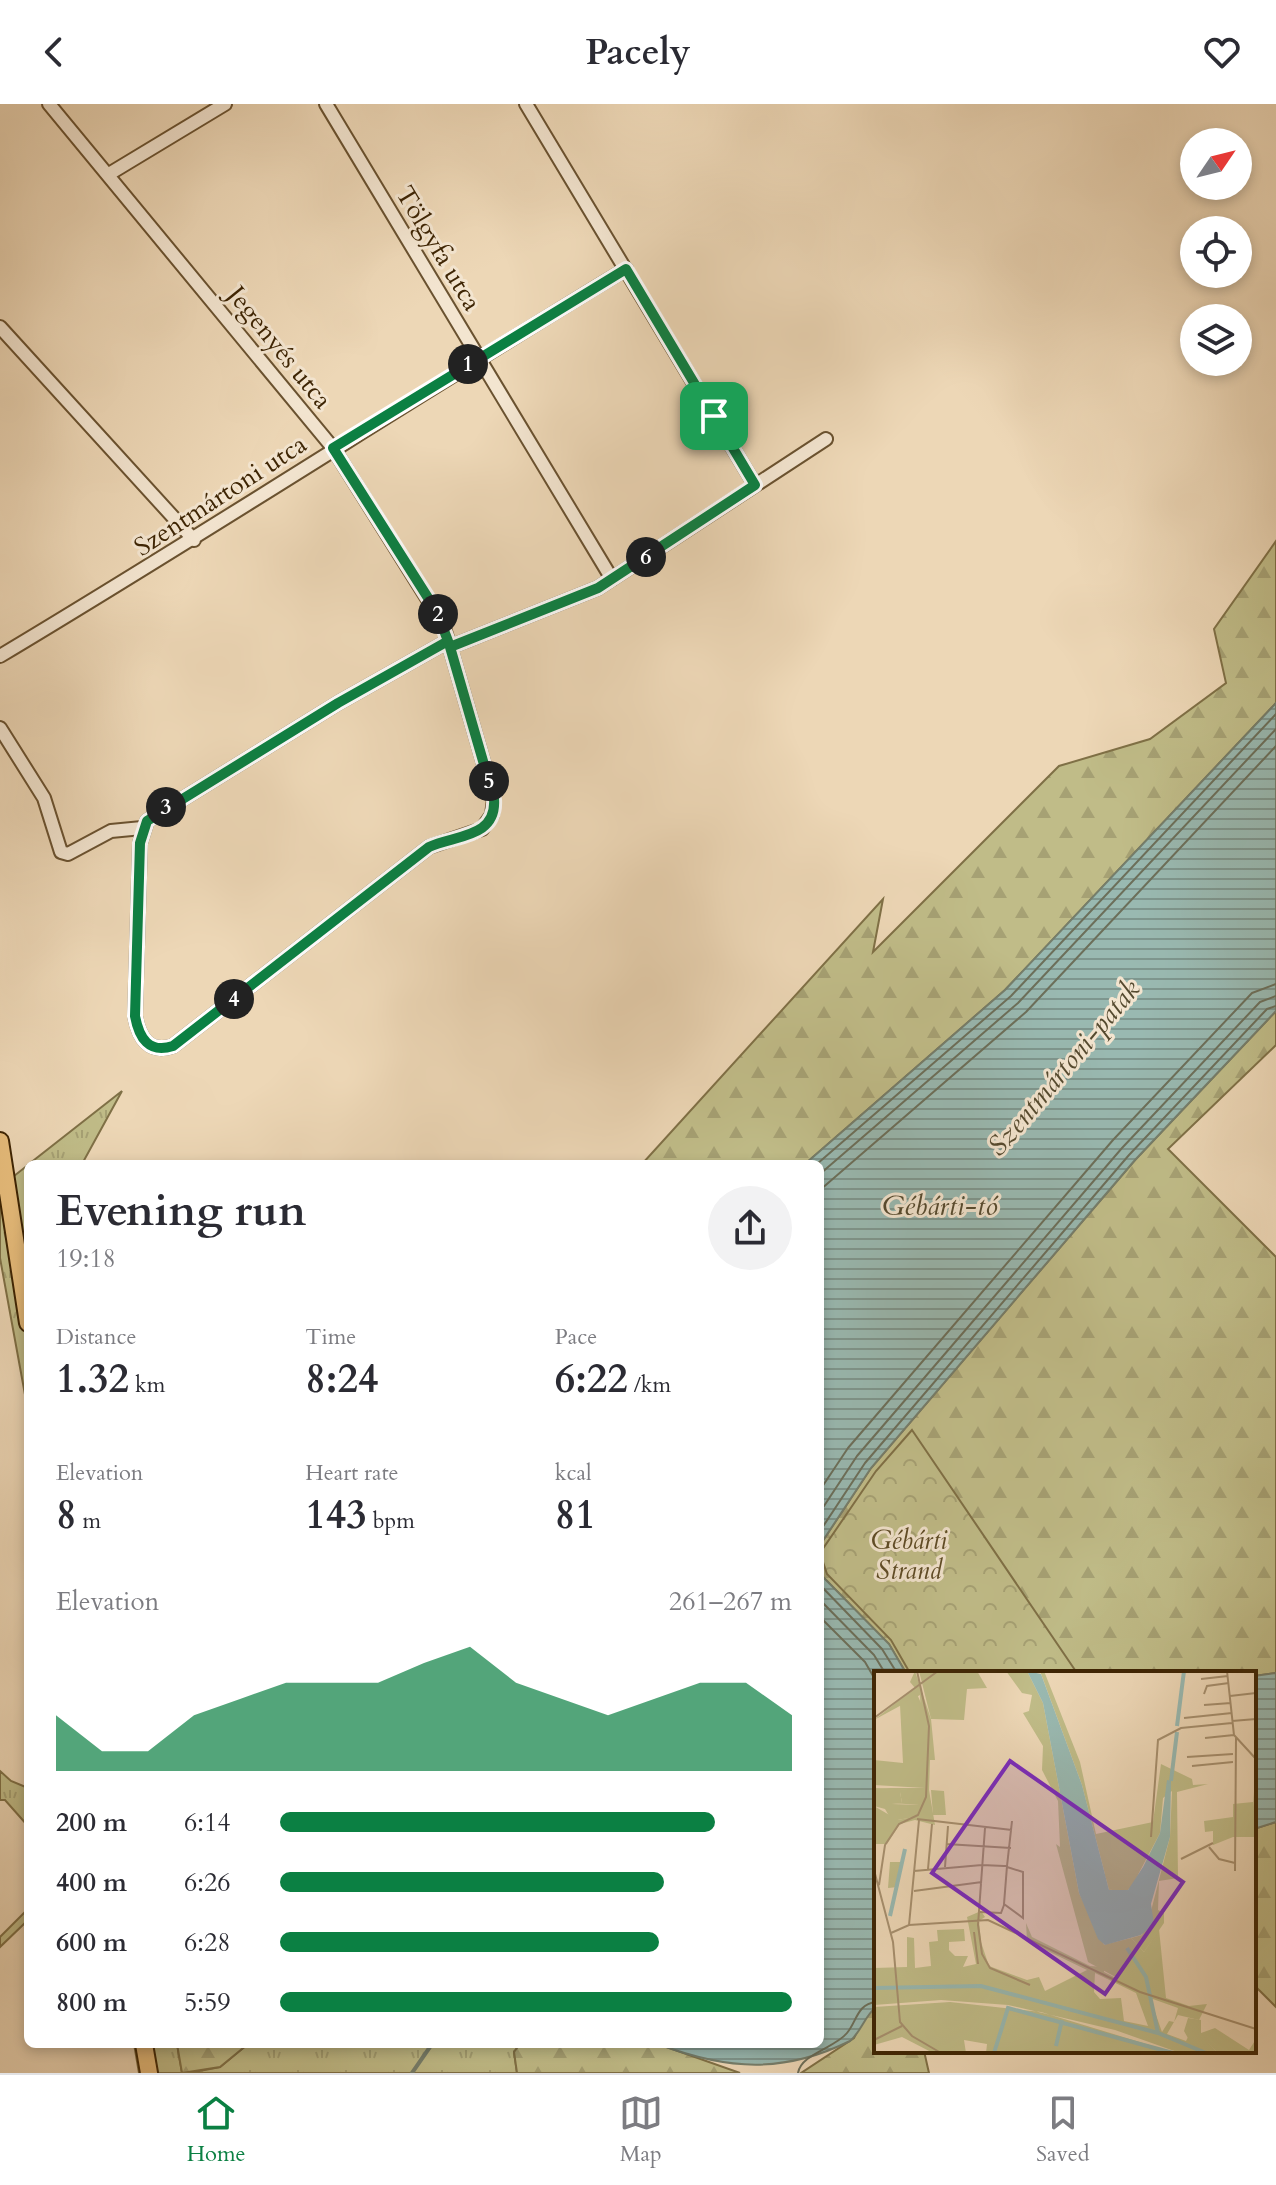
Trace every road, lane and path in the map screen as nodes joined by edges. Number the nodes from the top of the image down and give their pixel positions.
1 (49, 104) edge
2 (225, 104) edge
3 (326, 104) edge
4 (526, 104) edge
5 (109, 174) junction
6 (626, 269) junction
7 (0, 327) edge
8 (479, 357) junction
9 (826, 439) dead end
10 (333, 448) junction
11 (755, 485) junction
12 (194, 540) junction
13 (612, 579) junction
14 (449, 644) junction
15 (0, 656) edge
16 (0, 728) edge
17 (142, 828) junction
18 (0, 1141) edge
19 (24, 1297) edge
20 (145, 2048) edge
21 (149, 2073) edge

1 - 5 street, Jegenyés utca
2 - 5 street
3 - 8 street, Tölgyfa utca
4 - 6 street
5 - 10 street, Jegenyés utca
6 - 8 street, Szentmártoni utca
6 - 11 street
7 - 12 street
8 - 10 street, Szentmártoni utca
8 - 13 street, Tölgyfa utca
9 - 11 street
10 - 12 street, Szentmártoni utca
10 - 14 street, Jegenyés utca
11 - 13 street
12 - 15 street, Szentmártoni utca
13 - 14 street
14 - 17 street
14 - 17 street, Jegenyés utca
16 - 17 street
18 - 19 main road
20 - 21 main road

